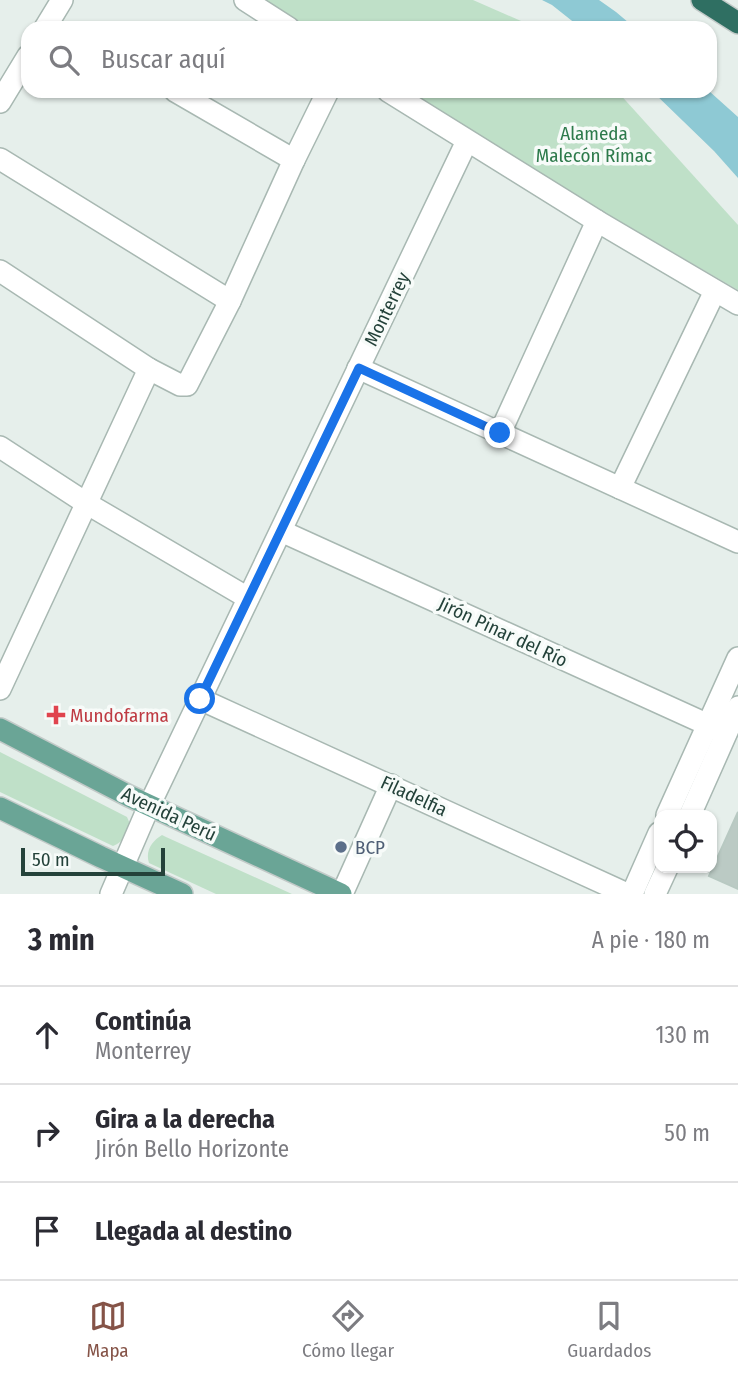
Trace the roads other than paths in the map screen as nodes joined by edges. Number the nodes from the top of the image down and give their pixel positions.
1 (245, 0) edge
2 (702, 0) edge
3 (278, 21) edge
4 (738, 23) edge
5 (21, 68) edge
6 (187, 98) edge
7 (325, 98) edge
8 (399, 98) edge
9 (0, 102) edge
10 (467, 141) junction
11 (0, 159) edge
12 (294, 160) junction
13 (597, 221) junction
14 (0, 271) edge
15 (715, 291) junction
16 (230, 301) junction
17 (738, 304) edge
18 (359, 368) junction
19 (149, 369) junction
20 (500, 433) junction
21 (0, 447) edge
22 (620, 488) junction
23 (86, 502) junction
24 (281, 531) junction
25 (738, 542) edge
26 (248, 598) junction
27 (738, 658) edge
28 (0, 689) edge
29 (200, 699) junction
30 (738, 707) edge
31 (0, 729) edge
32 (716, 729) junction
33 (391, 785) junction
34 (149, 806) junction
35 (0, 808) edge
36 (670, 810) edge
37 (692, 810) edge
38 (654, 844) edge
39 (124, 868) junction
40 (665, 873) edge
41 (111, 894) edge
42 (182, 894) edge
43 (342, 894) edge
44 (627, 894) edge
45 (632, 894) edge
46 (655, 894) edge

1 - 3 street
2 - 4 highway
5 - 9 street
6 - 12 street
7 - 12 street
8 - 10 street
10 - 13 street
10 - 18 street, Monterrey
11 - 16 street
12 - 16 street
13 - 15 street
13 - 20 street
14 - 19 street
15 - 17 street
15 - 22 street
16 - 19 street
18 - 20 street
18 - 24 street, Monterrey
19 - 23 street
20 - 22 street
21 - 23 street
22 - 25 street
23 - 26 street
23 - 28 street
24 - 26 street, Monterrey
24 - 32 street, Jirón Pinar del Río
26 - 29 street, Monterrey
27 - 32 street
29 - 33 street, Filadelfia
29 - 34 street, Monterrey
30 - 32 street
31 - 34 main road, Avenida Perú
32 - 36 street
32 - 37 street
33 - 43 street
33 - 44 street, Filadelfia
34 - 39 street, Monterrey
34 - 43 main road, Avenida Perú
35 - 39 main road
38 - 45 street
39 - 41 street, Monterrey
39 - 42 main road
40 - 46 street

